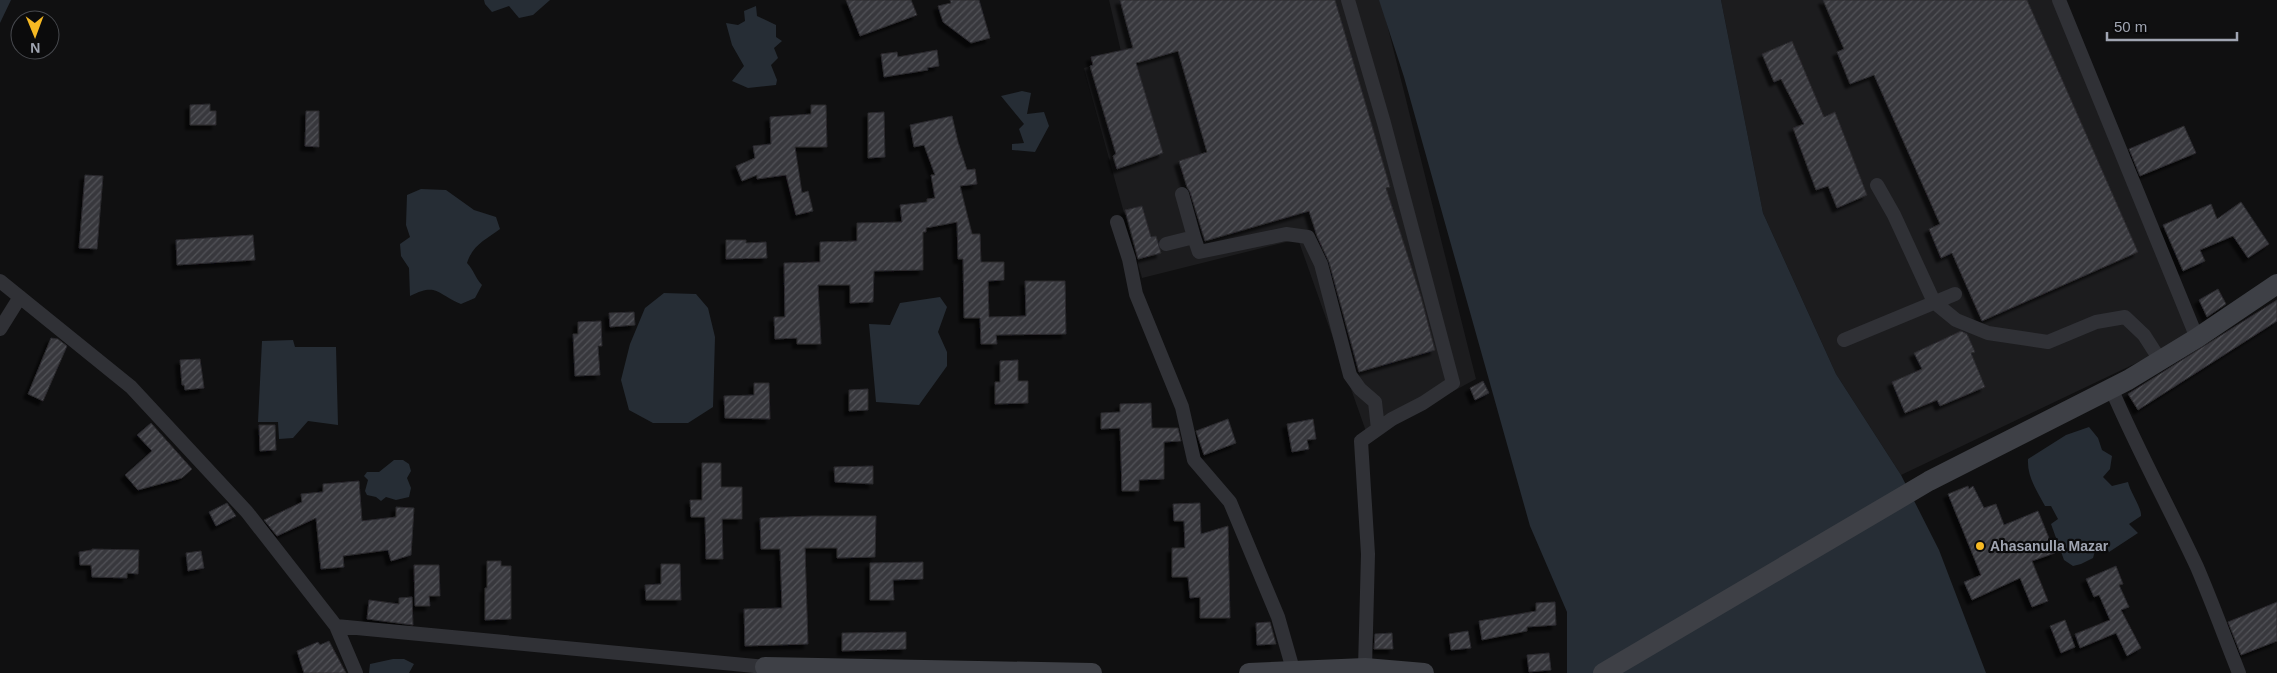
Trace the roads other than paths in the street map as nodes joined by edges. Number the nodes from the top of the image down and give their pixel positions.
1 (1348, 0) edge
2 (2059, 0) edge
3 (1877, 185) dead end
4 (1182, 194) dead end
5 (1117, 222) dead end
6 (1194, 237) junction
7 (1166, 244) dead end
8 (0, 281) edge
9 (2277, 284) edge
10 (1955, 294) dead end
11 (20, 297) junction
12 (1934, 302) junction
13 (0, 329) edge
14 (2197, 338) junction
15 (1844, 340) dead end
16 (2160, 360) junction
17 (2112, 388) junction
18 (1378, 429) junction
19 (336, 626) junction
20 (1365, 668) junction
21 (765, 670) edge
22 (356, 673) edge
23 (1092, 673) edge
24 (1249, 673) edge
25 (1294, 673) edge
26 (1424, 673) edge
27 (1603, 673) edge
28 (2239, 673) edge

1 - 18 street
2 - 14 street
3 - 12 street
4 - 6 street
5 - 25 street
6 - 7 street
6 - 18 street
8 - 11 street
9 - 14 main road
10 - 12 street
11 - 13 street
11 - 19 street
12 - 15 street
12 - 16 street
14 - 16 main road
16 - 17 main road
17 - 27 main road
17 - 28 street
18 - 20 street
19 - 21 street
19 - 22 street
20 - 25 main road
20 - 26 main road
21 - 23 main road
24 - 25 main road

